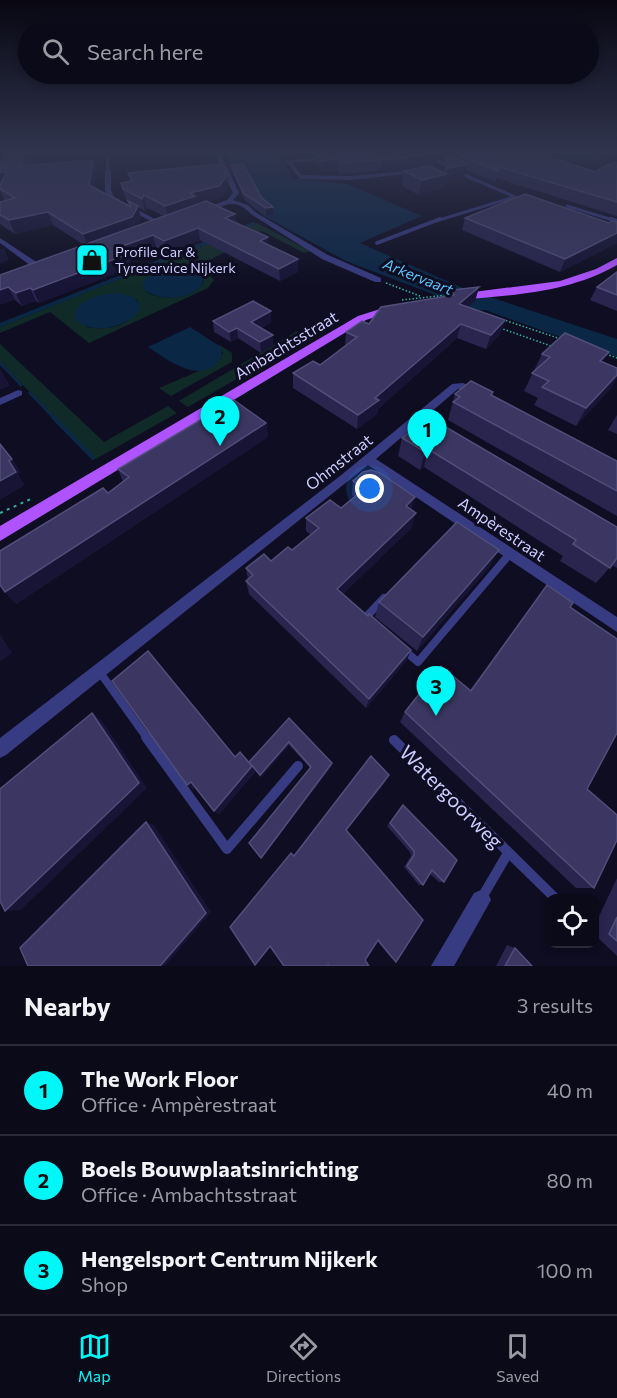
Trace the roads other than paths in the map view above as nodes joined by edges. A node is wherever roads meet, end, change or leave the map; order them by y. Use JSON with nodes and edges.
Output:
{"nodes":[{"id":1,"x":111,"y":197,"type":"edge"},
{"id":2,"x":232,"y":197,"type":"edge"},
{"id":3,"x":514,"y":197,"type":"joint"},
{"id":4,"x":229,"y":201,"type":"junction"},
{"id":5,"x":541,"y":206,"type":"edge"},
{"id":6,"x":567,"y":206,"type":"edge"},
{"id":7,"x":192,"y":214,"type":"edge"},
{"id":8,"x":172,"y":222,"type":"edge"},
{"id":9,"x":617,"y":222,"type":"edge"},
{"id":10,"x":162,"y":225,"type":"junction"},
{"id":11,"x":151,"y":229,"type":"edge"},
{"id":12,"x":608,"y":229,"type":"edge"},
{"id":13,"x":0,"y":240,"type":"edge"},
{"id":14,"x":377,"y":243,"type":"dead end"},
{"id":15,"x":617,"y":261,"type":"edge"},
{"id":16,"x":52,"y":265,"type":"edge"},
{"id":17,"x":41,"y":269,"type":"junction"},
{"id":18,"x":31,"y":273,"type":"edge"},
{"id":19,"x":378,"y":280,"type":"road end"},
{"id":20,"x":18,"y":393,"type":"dead end"},
{"id":21,"x":494,"y":401,"type":"edge"},
{"id":22,"x":0,"y":402,"type":"edge"},
{"id":23,"x":369,"y":460,"type":"junction"},
{"id":24,"x":0,"y":534,"type":"edge"},
{"id":25,"x":510,"y":554,"type":"junction"},
{"id":26,"x":389,"y":593,"type":"edge"},
{"id":27,"x":375,"y":624,"type":"edge"},
{"id":28,"x":617,"y":625,"type":"edge"},
{"id":29,"x":401,"y":647,"type":"edge"},
{"id":30,"x":98,"y":670,"type":"junction"},
{"id":31,"x":394,"y":740,"type":"dead end"},
{"id":32,"x":0,"y":749,"type":"edge"},
{"id":33,"x":298,"y":766,"type":"dead end"},
{"id":34,"x":508,"y":853,"type":"junction"},
{"id":35,"x":551,"y":894,"type":"edge"},
{"id":36,"x":481,"y":900,"type":"joint"},
{"id":37,"x":442,"y":966,"type":"edge"}],
"edges":[{"from":1,"to":10,"type":"street"},
{"from":2,"to":4,"type":"street"},
{"from":3,"to":5,"type":"street"},
{"from":3,"to":14,"type":"lane"},
{"from":4,"to":7,"type":"street"},
{"from":4,"to":19,"type":"street"},
{"from":6,"to":9,"type":"lane"},
{"from":8,"to":10,"type":"street"},
{"from":9,"to":12,"type":"lane"},
{"from":10,"to":11,"type":"street"},
{"from":13,"to":17,"type":"street"},
{"from":15,"to":24,"type":"main road","name":"Ambachtsstraat"},
{"from":16,"to":17,"type":"street"},
{"from":17,"to":18,"type":"street"},
{"from":20,"to":22,"type":"street"},
{"from":21,"to":23,"type":"street","name":"Ohmstraat"},
{"from":23,"to":25,"type":"street","name":"Ampèrestraat"},
{"from":23,"to":30,"type":"street","name":"Ohmstraat"},
{"from":25,"to":28,"type":"street","name":"Ampèrestraat"},
{"from":25,"to":29,"type":"lane"},
{"from":26,"to":27,"type":"lane"},
{"from":30,"to":32,"type":"street","name":"Ohmstraat"},
{"from":30,"to":33,"type":"lane"},
{"from":31,"to":34,"type":"lane","name":"Watergoorweg"},
{"from":34,"to":35,"type":"lane","name":"Watergoorweg"},
{"from":34,"to":36,"type":"lane","name":"Watergoorweg"},
{"from":36,"to":37,"type":"street","name":"Watergoorweg"}]}
